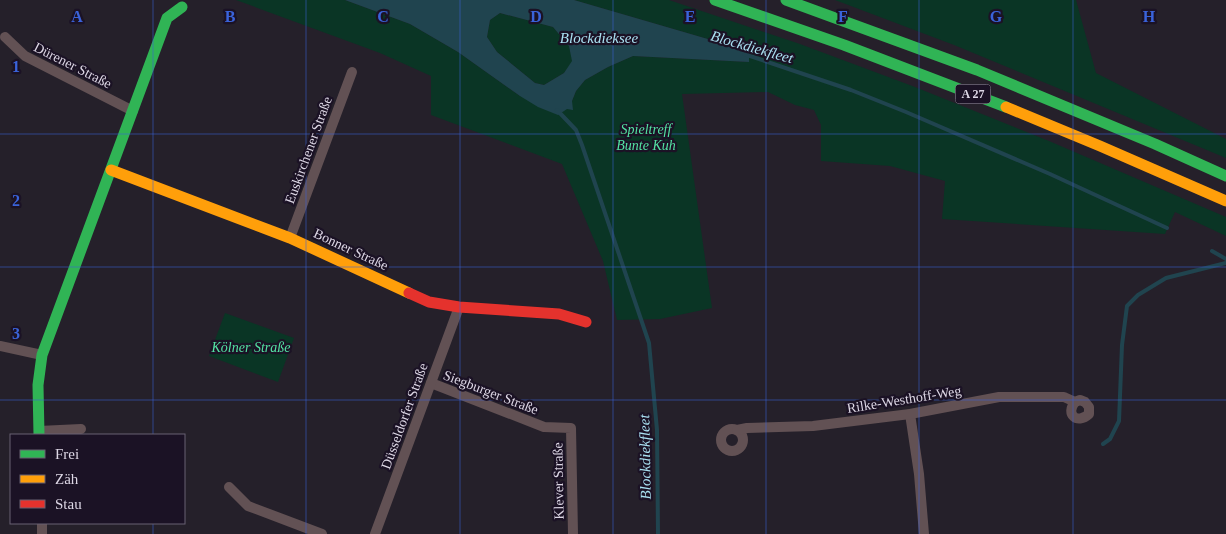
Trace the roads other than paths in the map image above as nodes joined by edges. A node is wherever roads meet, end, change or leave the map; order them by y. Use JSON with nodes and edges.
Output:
{"nodes":[{"id":1,"x":714,"y":0,"type":"edge"},
{"id":2,"x":786,"y":0,"type":"edge"},
{"id":3,"x":182,"y":7,"type":"dead end"},
{"id":4,"x":5,"y":37,"type":"dead end"},
{"id":5,"x":352,"y":72,"type":"dead end"},
{"id":6,"x":133,"y":110,"type":"junction"},
{"id":7,"x":111,"y":170,"type":"junction"},
{"id":8,"x":1226,"y":176,"type":"edge"},
{"id":9,"x":1226,"y":201,"type":"edge"},
{"id":10,"x":290,"y":238,"type":"junction"},
{"id":11,"x":459,"y":307,"type":"junction"},
{"id":12,"x":586,"y":322,"type":"dead end"},
{"id":13,"x":0,"y":346,"type":"edge"},
{"id":14,"x":42,"y":355,"type":"junction"},
{"id":15,"x":431,"y":383,"type":"junction"},
{"id":16,"x":1075,"y":402,"type":"dead end"},
{"id":17,"x":910,"y":414,"type":"junction"},
{"id":18,"x":571,"y":428,"type":"joint"},
{"id":19,"x":81,"y":429,"type":"dead end"},
{"id":20,"x":737,"y":430,"type":"dead end"},
{"id":21,"x":39,"y":433,"type":"edge"},
{"id":22,"x":229,"y":487,"type":"dead end"},
{"id":23,"x":322,"y":534,"type":"edge"},
{"id":24,"x":375,"y":534,"type":"edge"},
{"id":25,"x":573,"y":534,"type":"edge"},
{"id":26,"x":924,"y":534,"type":"edge"}],
"edges":[{"from":1,"to":9,"type":"main road","number":"A 27"},
{"from":2,"to":8,"type":"main road","number":"A 27"},
{"from":3,"to":6,"type":"main road"},
{"from":4,"to":6,"type":"street","name":"Dürener Straße"},
{"from":5,"to":10,"type":"street","name":"Euskirchener Straße"},
{"from":6,"to":7,"type":"main road"},
{"from":7,"to":10,"type":"main road","name":"Bonner Straße"},
{"from":7,"to":14,"type":"main road"},
{"from":10,"to":11,"type":"main road","name":"Bonner Straße"},
{"from":11,"to":12,"type":"main road","name":"Bonner Straße"},
{"from":11,"to":15,"type":"street","name":"Düsseldorfer Straße"},
{"from":13,"to":14,"type":"street"},
{"from":14,"to":21,"type":"main road"},
{"from":15,"to":18,"type":"street","name":"Siegburger Straße"},
{"from":15,"to":24,"type":"street","name":"Düsseldorfer Straße"},
{"from":16,"to":17,"type":"street","name":"Rilke-Westhoff-Weg"},
{"from":17,"to":20,"type":"street","name":"Rilke-Westhoff-Weg"},
{"from":17,"to":26,"type":"street"},
{"from":18,"to":25,"type":"street","name":"Klever Straße"},
{"from":19,"to":21,"type":"street"},
{"from":22,"to":23,"type":"street"}]}
